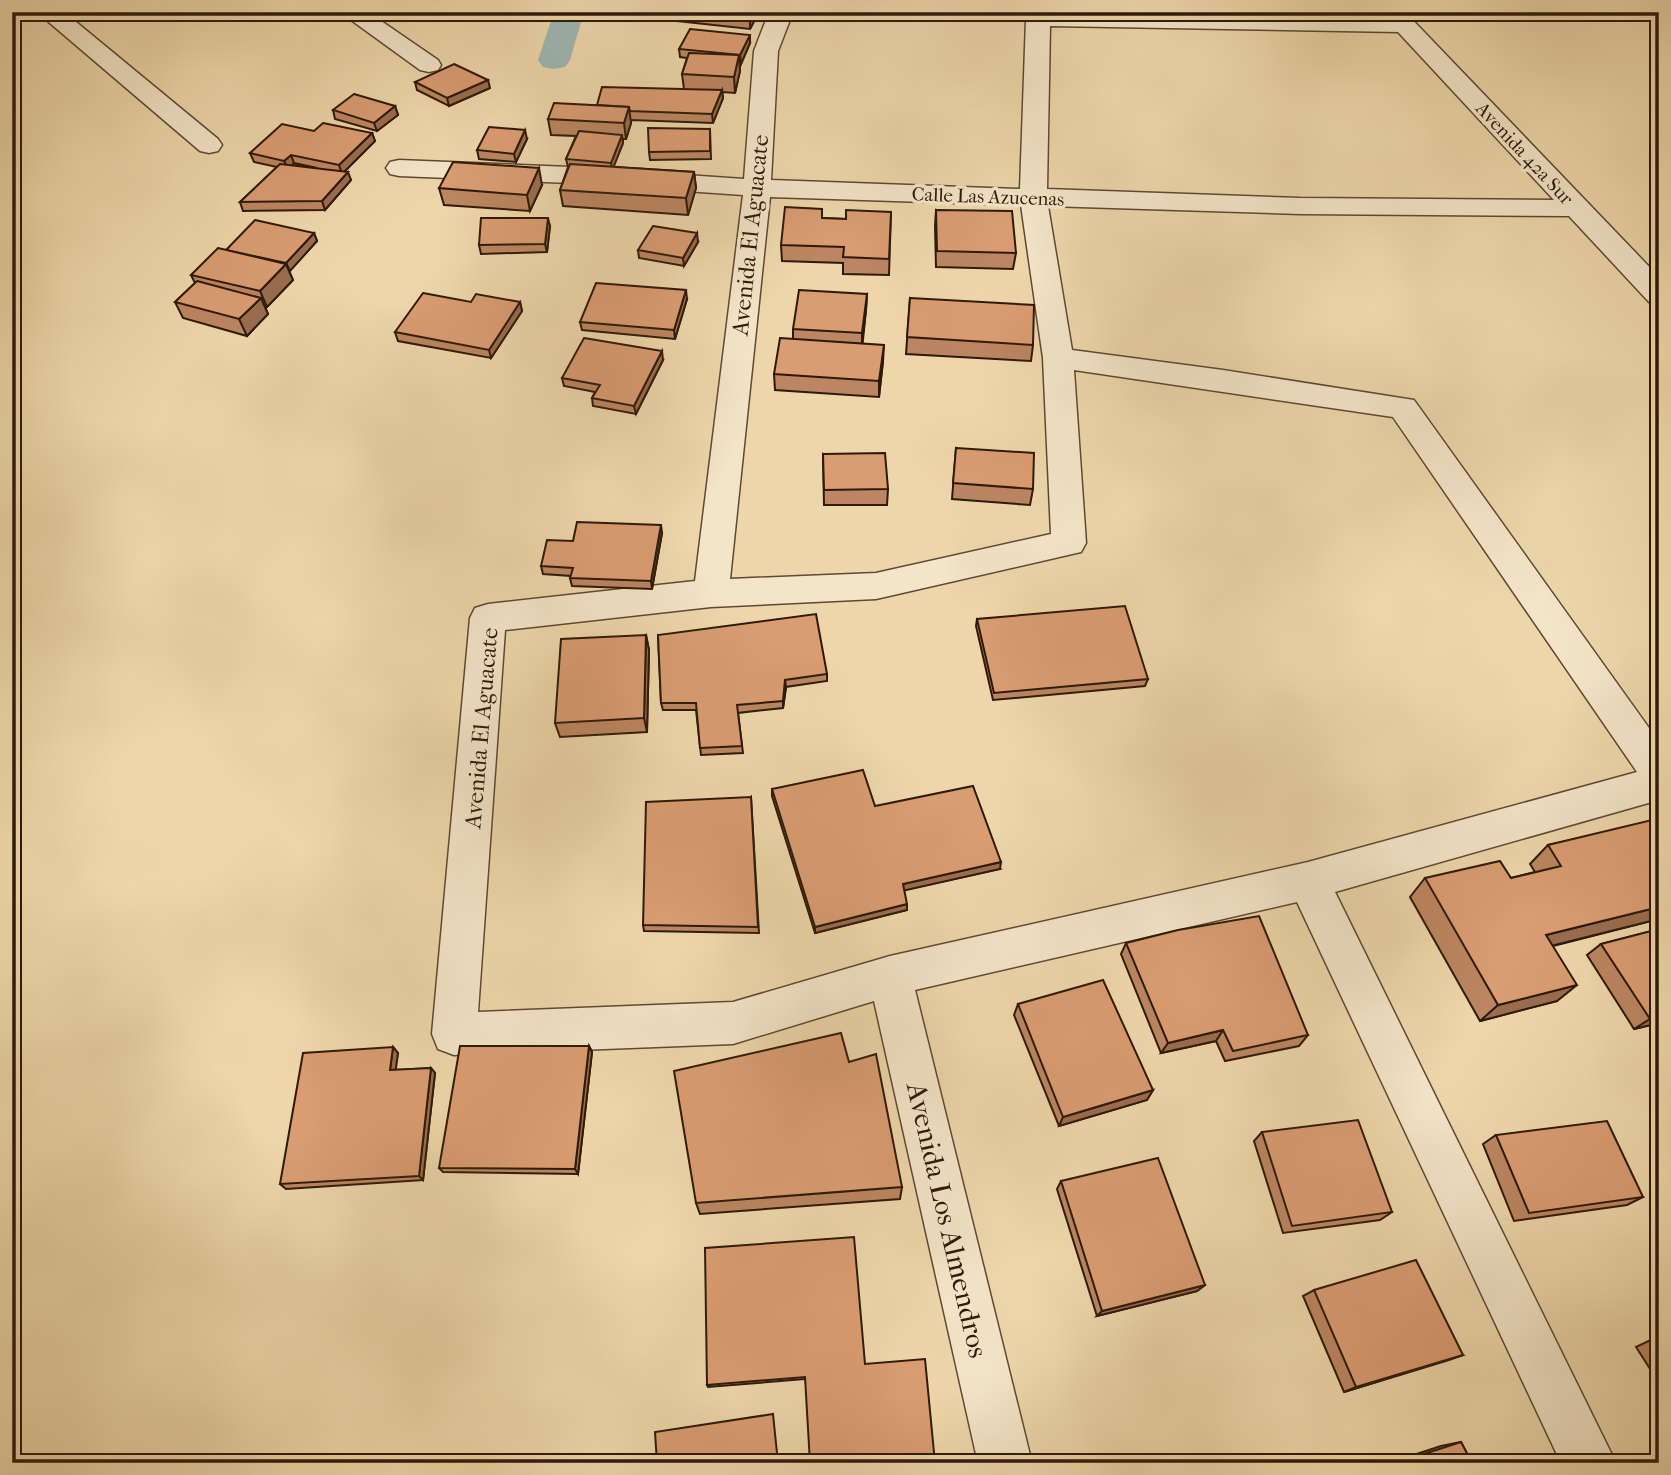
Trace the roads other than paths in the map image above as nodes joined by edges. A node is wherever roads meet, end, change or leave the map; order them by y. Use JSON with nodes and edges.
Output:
{"nodes":[{"id":1,"x":49,"y":12,"type":"edge"},
{"id":2,"x":352,"y":12,"type":"edge"},
{"id":3,"x":781,"y":12,"type":"edge"},
{"id":4,"x":1398,"y":18,"type":"edge"},
{"id":5,"x":429,"y":65,"type":"dead end"},
{"id":6,"x":209,"y":145,"type":"dead end"},
{"id":7,"x":399,"y":168,"type":"dead end"},
{"id":8,"x":757,"y":188,"type":"junction"},
{"id":9,"x":1032,"y":197,"type":"junction"},
{"id":10,"x":1577,"y":208,"type":"junction"},
{"id":11,"x":1659,"y":295,"type":"edge"},
{"id":12,"x":1058,"y":358,"type":"junction"},
{"id":13,"x":711,"y":593,"type":"junction"},
{"id":14,"x":1659,"y":773,"type":"edge"},
{"id":15,"x":1659,"y":783,"type":"edge"},
{"id":16,"x":1308,"y":881,"type":"junction"},
{"id":17,"x":890,"y":976,"type":"junction"},
{"id":18,"x":1005,"y":1463,"type":"edge"},
{"id":19,"x":1589,"y":1463,"type":"edge"}],
"edges":[{"from":1,"to":6,"type":"street"},
{"from":2,"to":5,"type":"street"},
{"from":3,"to":8,"type":"street","name":"Avenida El Aguacate"},
{"from":4,"to":9,"type":"street"},
{"from":4,"to":10,"type":"street","name":"Avenida 42a Sur"},
{"from":7,"to":8,"type":"street","name":"Calle Las Azucenas"},
{"from":8,"to":9,"type":"street","name":"Calle Las Azucenas"},
{"from":8,"to":13,"type":"street","name":"Avenida El Aguacate"},
{"from":9,"to":10,"type":"street","name":"Calle Las Azucenas"},
{"from":9,"to":12,"type":"street"},
{"from":10,"to":11,"type":"street","name":"Avenida 42a Sur"},
{"from":12,"to":13,"type":"street"},
{"from":12,"to":14,"type":"street"},
{"from":13,"to":17,"type":"street","name":"Avenida El Aguacate"},
{"from":15,"to":16,"type":"street"},
{"from":16,"to":17,"type":"street"},
{"from":16,"to":19,"type":"street"},
{"from":17,"to":18,"type":"street","name":"Avenida Los Almendros"}]}
